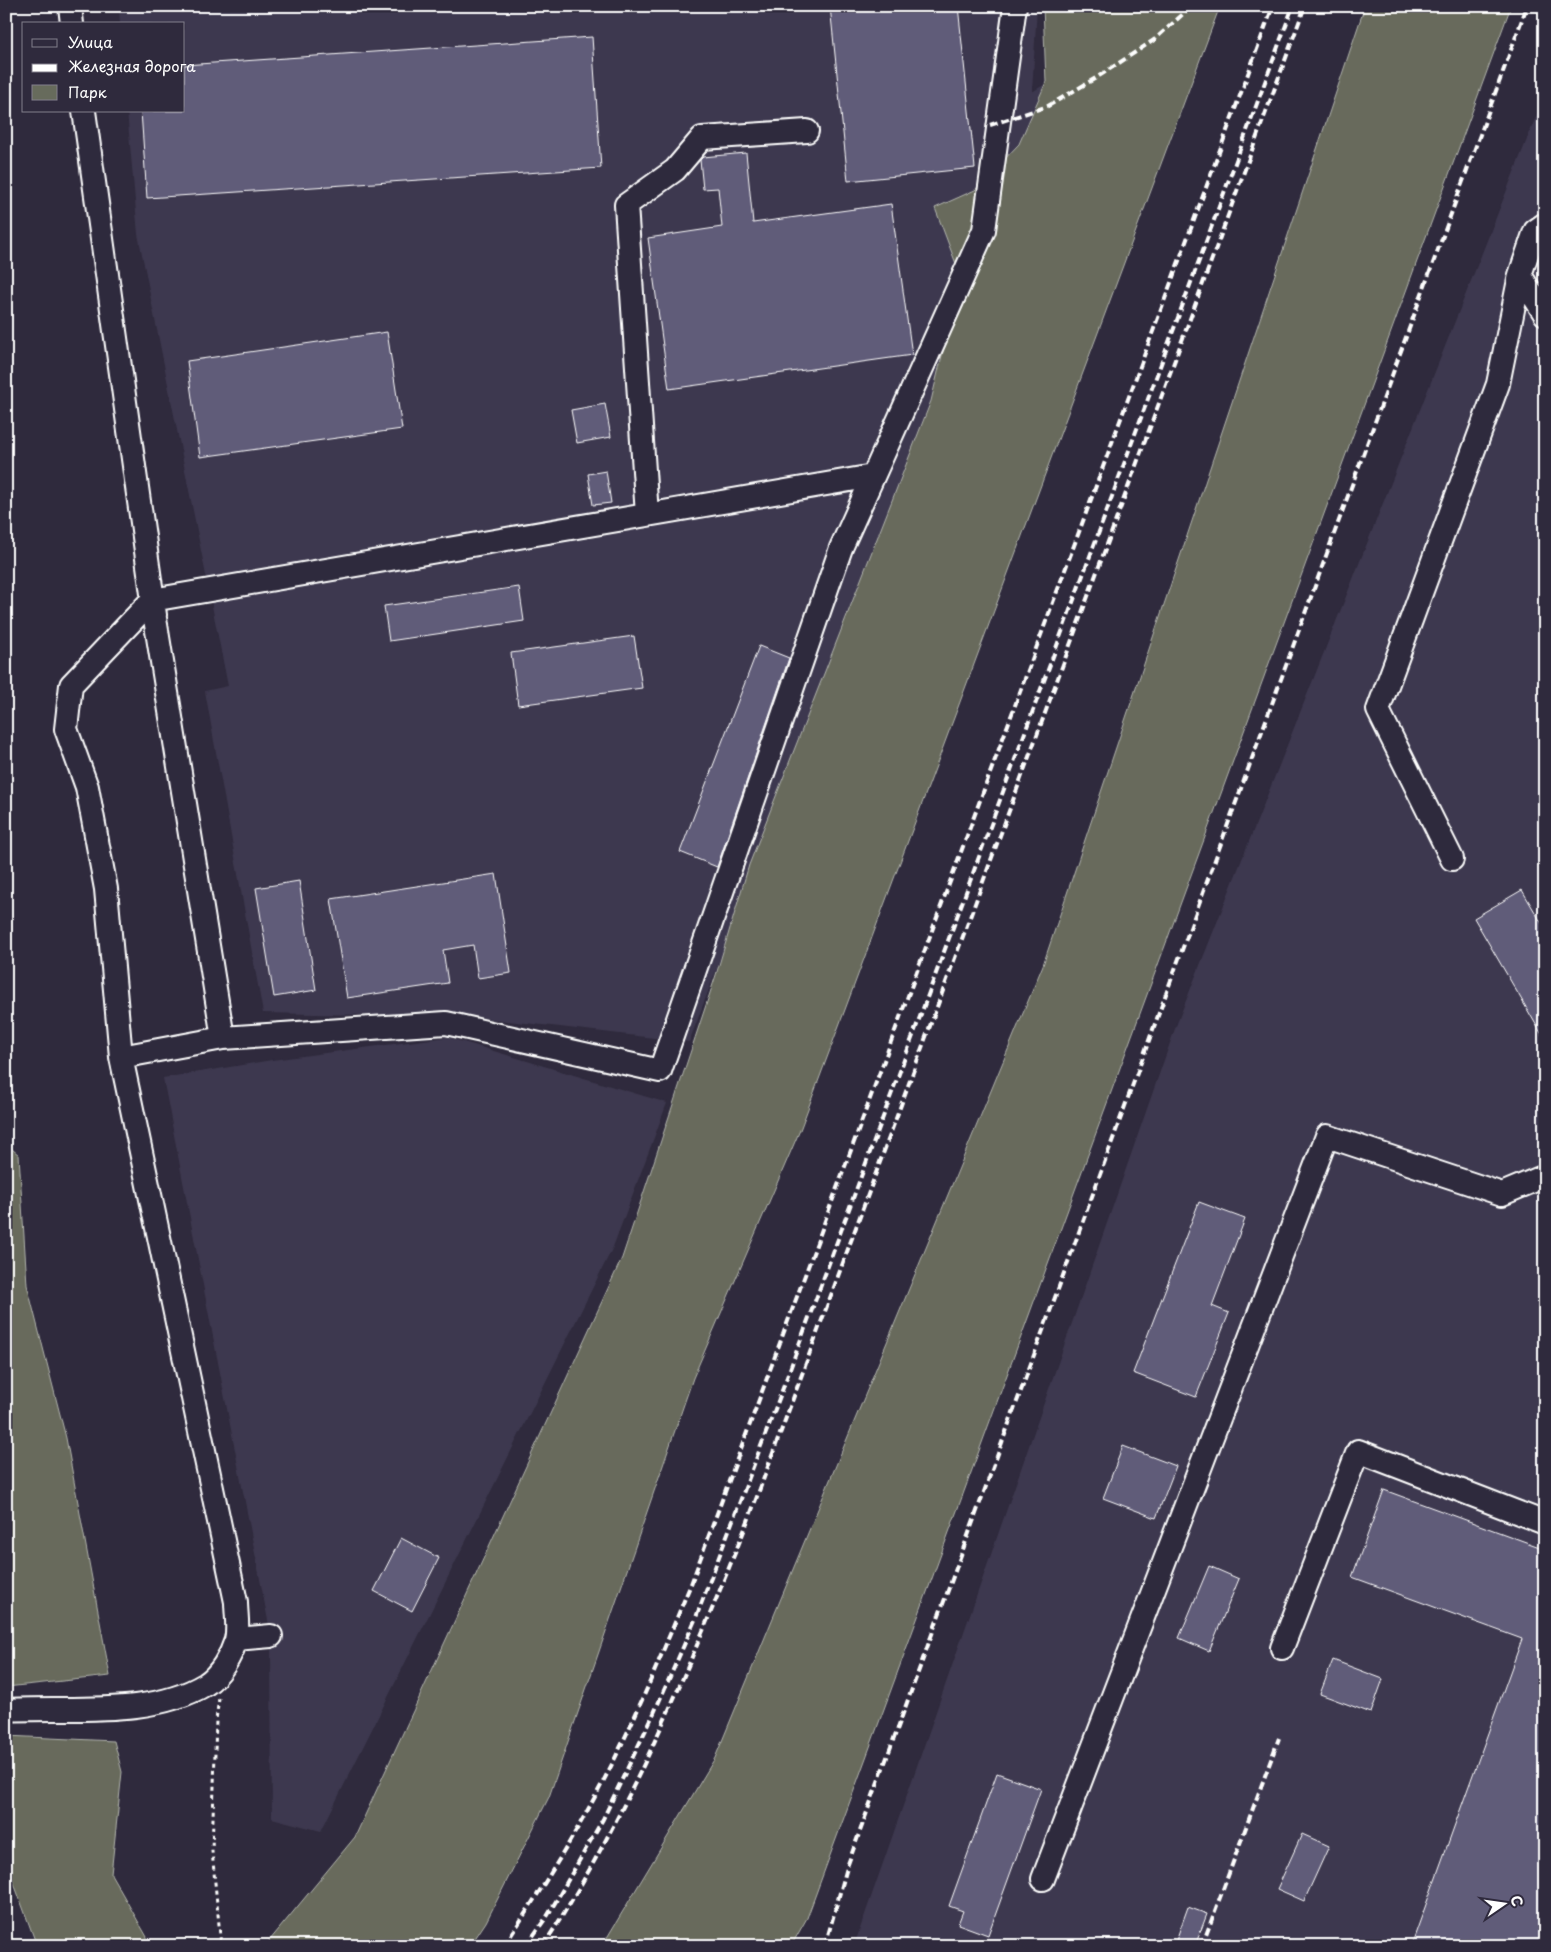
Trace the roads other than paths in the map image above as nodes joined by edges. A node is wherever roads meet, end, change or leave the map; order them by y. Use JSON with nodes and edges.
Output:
{"nodes":[{"id":1,"x":70,"y":6,"type":"edge"},
{"id":2,"x":1015,"y":6,"type":"edge"},
{"id":3,"x":72,"y":22,"type":"edge"},
{"id":4,"x":84,"y":112,"type":"edge"},
{"id":5,"x":807,"y":131,"type":"dead end"},
{"id":6,"x":1545,"y":224,"type":"edge"},
{"id":7,"x":1520,"y":276,"type":"junction"},
{"id":8,"x":1545,"y":314,"type":"edge"},
{"id":9,"x":873,"y":476,"type":"junction"},
{"id":10,"x":647,"y":515,"type":"junction"},
{"id":11,"x":154,"y":607,"type":"junction"},
{"id":12,"x":1452,"y":860,"type":"dead end"},
{"id":13,"x":223,"y":1038,"type":"junction"},
{"id":14,"x":121,"y":1057,"type":"junction"},
{"id":15,"x":1545,"y":1176,"type":"edge"},
{"id":16,"x":1545,"y":1523,"type":"edge"},
{"id":17,"x":271,"y":1636,"type":"dead end"},
{"id":18,"x":236,"y":1639,"type":"junction"},
{"id":19,"x":1282,"y":1648,"type":"dead end"},
{"id":20,"x":6,"y":1710,"type":"edge"},
{"id":21,"x":1043,"y":1879,"type":"dead end"}],
"edges":[{"from":1,"to":3,"type":"street"},
{"from":2,"to":9,"type":"street"},
{"from":4,"to":11,"type":"street"},
{"from":5,"to":10,"type":"street"},
{"from":6,"to":7,"type":"street"},
{"from":7,"to":8,"type":"street"},
{"from":7,"to":12,"type":"street"},
{"from":9,"to":10,"type":"street"},
{"from":9,"to":13,"type":"street"},
{"from":10,"to":11,"type":"street"},
{"from":11,"to":13,"type":"street"},
{"from":11,"to":14,"type":"street"},
{"from":13,"to":14,"type":"street"},
{"from":14,"to":18,"type":"street"},
{"from":15,"to":21,"type":"street"},
{"from":16,"to":19,"type":"street"},
{"from":17,"to":18,"type":"street"},
{"from":18,"to":20,"type":"street"}]}
